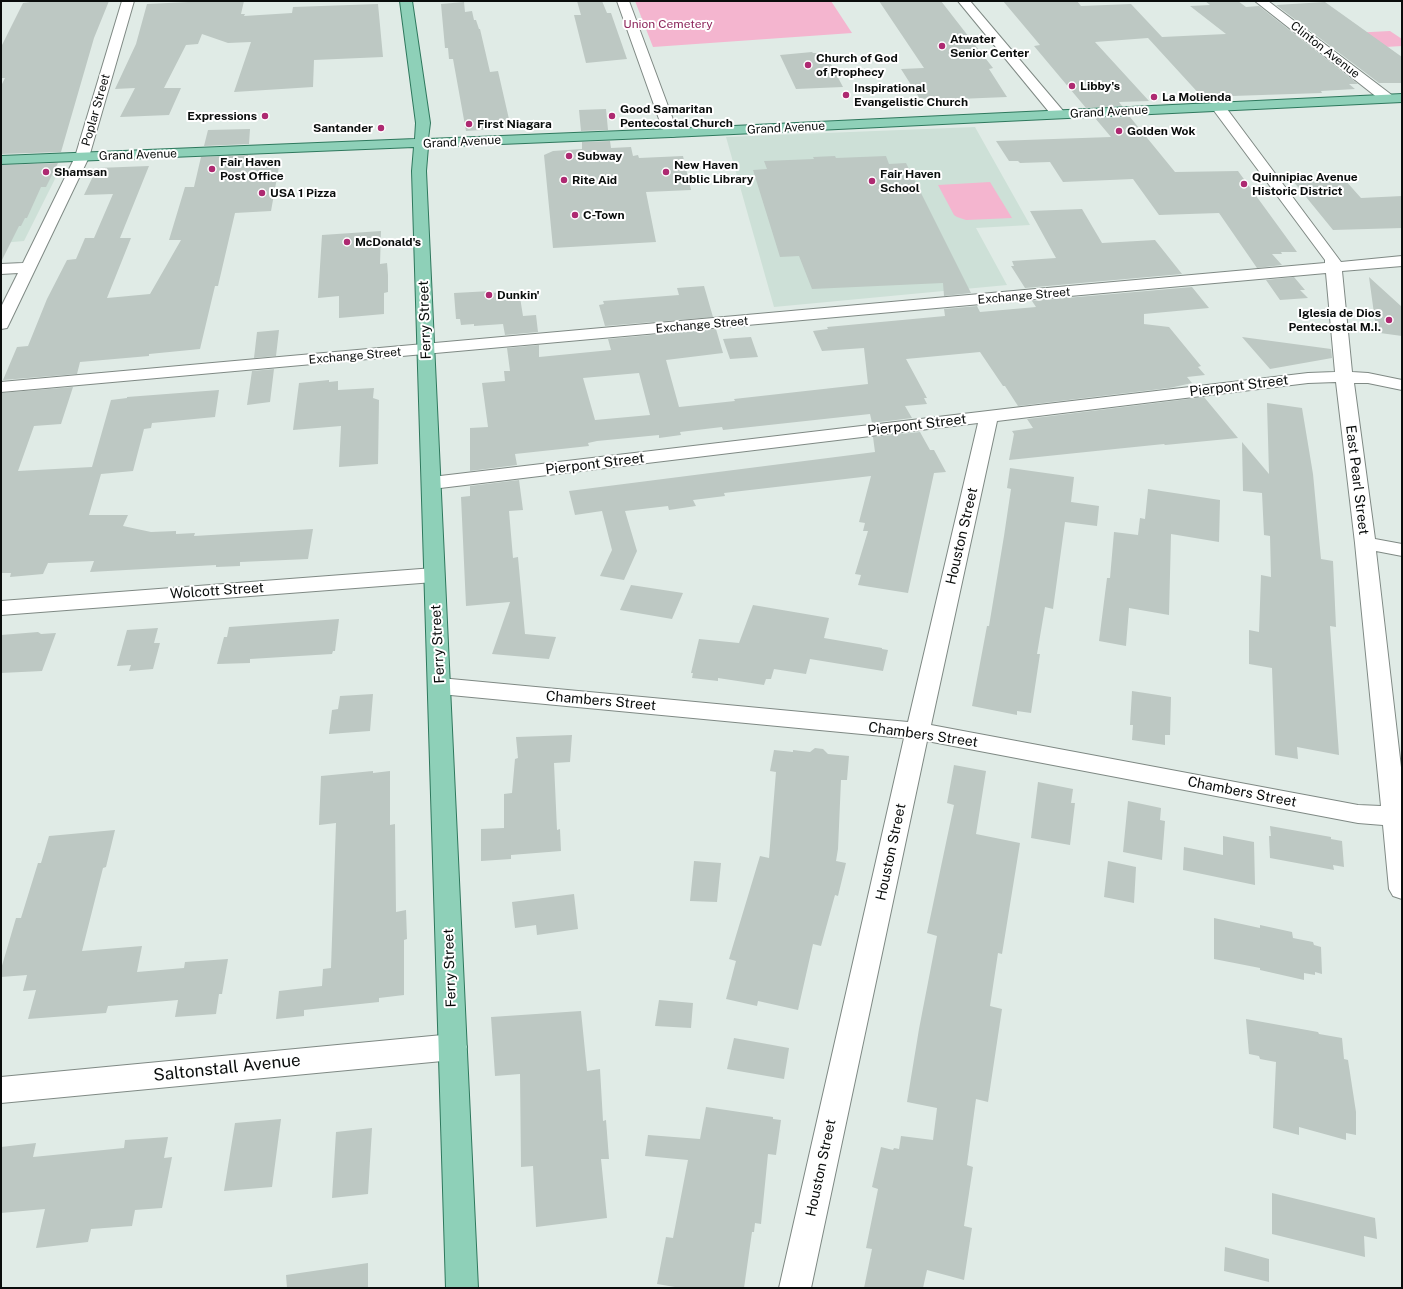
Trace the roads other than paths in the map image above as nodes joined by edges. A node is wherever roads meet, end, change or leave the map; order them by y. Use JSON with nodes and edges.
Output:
{"nodes":[{"id":1,"x":128,"y":1,"type":"edge"},
{"id":2,"x":406,"y":1,"type":"edge"},
{"id":3,"x":623,"y":1,"type":"edge"},
{"id":4,"x":964,"y":1,"type":"edge"},
{"id":5,"x":1261,"y":1,"type":"edge"},
{"id":6,"x":1402,"y":98,"type":"edge"},
{"id":7,"x":1388,"y":99,"type":"junction"},
{"id":8,"x":1219,"y":108,"type":"junction"},
{"id":9,"x":1059,"y":115,"type":"junction"},
{"id":10,"x":672,"y":133,"type":"junction"},
{"id":11,"x":422,"y":144,"type":"junction"},
{"id":12,"x":82,"y":157,"type":"junction"},
{"id":13,"x":1,"y":160,"type":"edge"},
{"id":14,"x":1402,"y":261,"type":"edge"},
{"id":15,"x":28,"y":268,"type":"junction"},
{"id":16,"x":1334,"y":268,"type":"junction"},
{"id":17,"x":1,"y":269,"type":"edge"},
{"id":18,"x":1,"y":324,"type":"edge"},
{"id":19,"x":426,"y":350,"type":"junction"},
{"id":20,"x":1344,"y":377,"type":"junction"},
{"id":21,"x":1402,"y":386,"type":"edge"},
{"id":22,"x":1,"y":387,"type":"edge"},
{"id":23,"x":990,"y":416,"type":"junction"},
{"id":24,"x":432,"y":483,"type":"junction"},
{"id":25,"x":1365,"y":543,"type":"junction"},
{"id":26,"x":1402,"y":550,"type":"edge"},
{"id":27,"x":434,"y":575,"type":"junction"},
{"id":28,"x":1,"y":608,"type":"edge"},
{"id":29,"x":440,"y":686,"type":"junction"},
{"id":30,"x":918,"y":731,"type":"junction"},
{"id":31,"x":1398,"y":817,"type":"edge"},
{"id":32,"x":1402,"y":889,"type":"edge"},
{"id":33,"x":453,"y":1047,"type":"junction"},
{"id":34,"x":1,"y":1090,"type":"edge"},
{"id":35,"x":462,"y":1288,"type":"edge"},
{"id":36,"x":795,"y":1288,"type":"edge"}],
"edges":[{"from":1,"to":12,"type":"street","name":"Poplar Street"},
{"from":2,"to":11,"type":"main road","name":"Ferry Street"},
{"from":3,"to":10,"type":"street"},
{"from":4,"to":9,"type":"street"},
{"from":5,"to":7,"type":"street","name":"Clinton Avenue"},
{"from":6,"to":7,"type":"main road","name":"Grand Avenue"},
{"from":7,"to":8,"type":"main road","name":"Grand Avenue"},
{"from":8,"to":9,"type":"main road","name":"Grand Avenue"},
{"from":8,"to":16,"type":"street","name":"East Pearl Street"},
{"from":9,"to":10,"type":"main road","name":"Grand Avenue"},
{"from":10,"to":11,"type":"main road","name":"Grand Avenue"},
{"from":11,"to":12,"type":"main road","name":"Grand Avenue"},
{"from":11,"to":19,"type":"main road","name":"Ferry Street"},
{"from":12,"to":13,"type":"main road","name":"Grand Avenue"},
{"from":12,"to":15,"type":"street","name":"Poplar Street"},
{"from":14,"to":16,"type":"street","name":"Exchange Street"},
{"from":15,"to":17,"type":"street"},
{"from":15,"to":18,"type":"street","name":"Poplar Street"},
{"from":16,"to":19,"type":"street","name":"Exchange Street"},
{"from":16,"to":20,"type":"street","name":"East Pearl Street"},
{"from":19,"to":22,"type":"street","name":"Exchange Street"},
{"from":19,"to":24,"type":"main road","name":"Ferry Street"},
{"from":20,"to":21,"type":"street","name":"Pierpont Street"},
{"from":20,"to":23,"type":"street","name":"Pierpont Street"},
{"from":20,"to":25,"type":"street","name":"East Pearl Street"},
{"from":23,"to":24,"type":"street","name":"Pierpont Street"},
{"from":23,"to":30,"type":"street","name":"Houston Street"},
{"from":24,"to":27,"type":"main road","name":"Ferry Street"},
{"from":25,"to":26,"type":"street"},
{"from":25,"to":31,"type":"street","name":"East Pearl Street"},
{"from":27,"to":28,"type":"street","name":"Wolcott Street"},
{"from":27,"to":29,"type":"main road","name":"Ferry Street"},
{"from":29,"to":30,"type":"street","name":"Chambers Street"},
{"from":29,"to":33,"type":"main road","name":"Ferry Street"},
{"from":30,"to":31,"type":"street","name":"Chambers Street"},
{"from":30,"to":36,"type":"street","name":"Houston Street"},
{"from":31,"to":32,"type":"street","name":"East Pearl Street"},
{"from":33,"to":34,"type":"street","name":"Saltonstall Avenue"},
{"from":33,"to":35,"type":"main road","name":"Ferry Street"}]}
